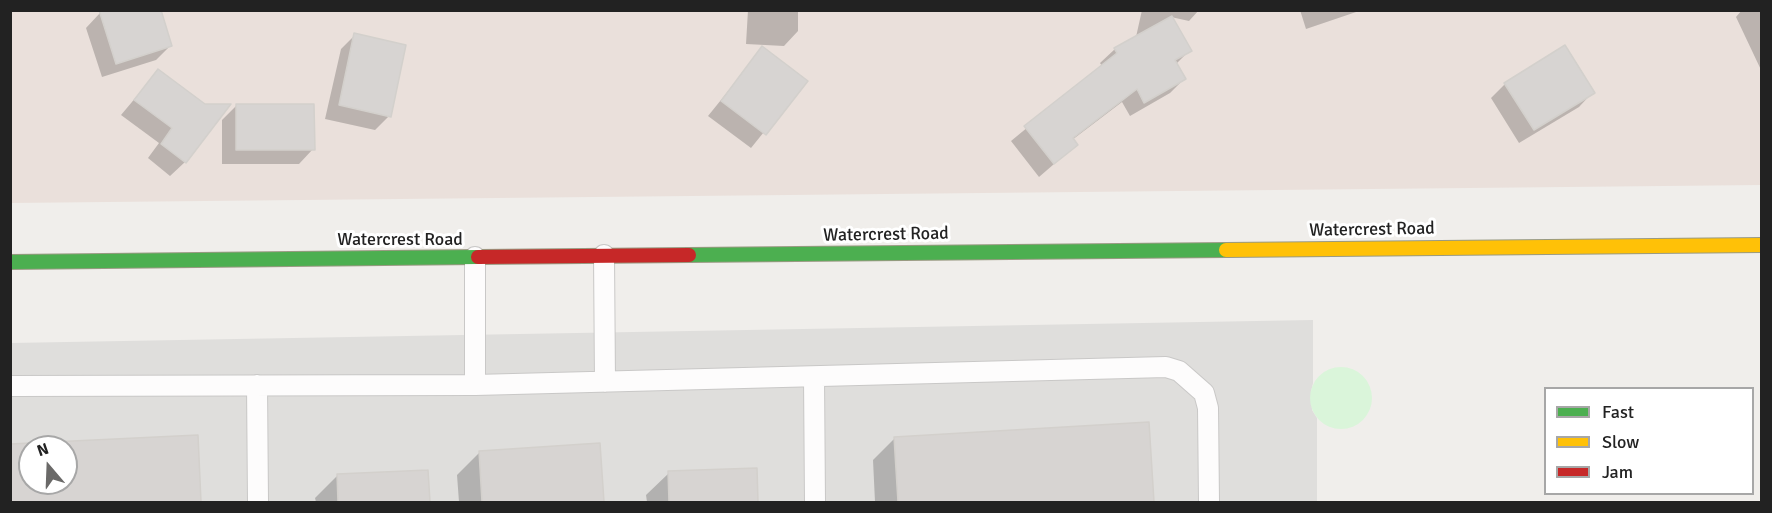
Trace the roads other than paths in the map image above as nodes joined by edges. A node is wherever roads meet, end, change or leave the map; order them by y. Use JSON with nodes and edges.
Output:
{"nodes":[{"id":1,"x":1761,"y":245,"type":"edge"},
{"id":2,"x":604,"y":255,"type":"junction"},
{"id":3,"x":475,"y":257,"type":"junction"},
{"id":4,"x":10,"y":262,"type":"edge"},
{"id":5,"x":814,"y":378,"type":"junction"},
{"id":6,"x":605,"y":382,"type":"junction"},
{"id":7,"x":257,"y":385,"type":"junction"},
{"id":8,"x":475,"y":385,"type":"junction"},
{"id":9,"x":10,"y":386,"type":"edge"},
{"id":10,"x":258,"y":502,"type":"edge"},
{"id":11,"x":815,"y":502,"type":"edge"},
{"id":12,"x":1209,"y":502,"type":"edge"}],
"edges":[{"from":1,"to":2,"type":"street","name":"Watercrest Road"},
{"from":2,"to":3,"type":"street","name":"Watercrest Road"},
{"from":2,"to":6,"type":"lane"},
{"from":3,"to":4,"type":"street","name":"Watercrest Road"},
{"from":3,"to":8,"type":"lane"},
{"from":5,"to":6,"type":"lane"},
{"from":5,"to":11,"type":"lane"},
{"from":5,"to":12,"type":"lane"},
{"from":6,"to":8,"type":"lane"},
{"from":7,"to":8,"type":"lane"},
{"from":7,"to":9,"type":"lane"},
{"from":7,"to":10,"type":"lane"}]}
